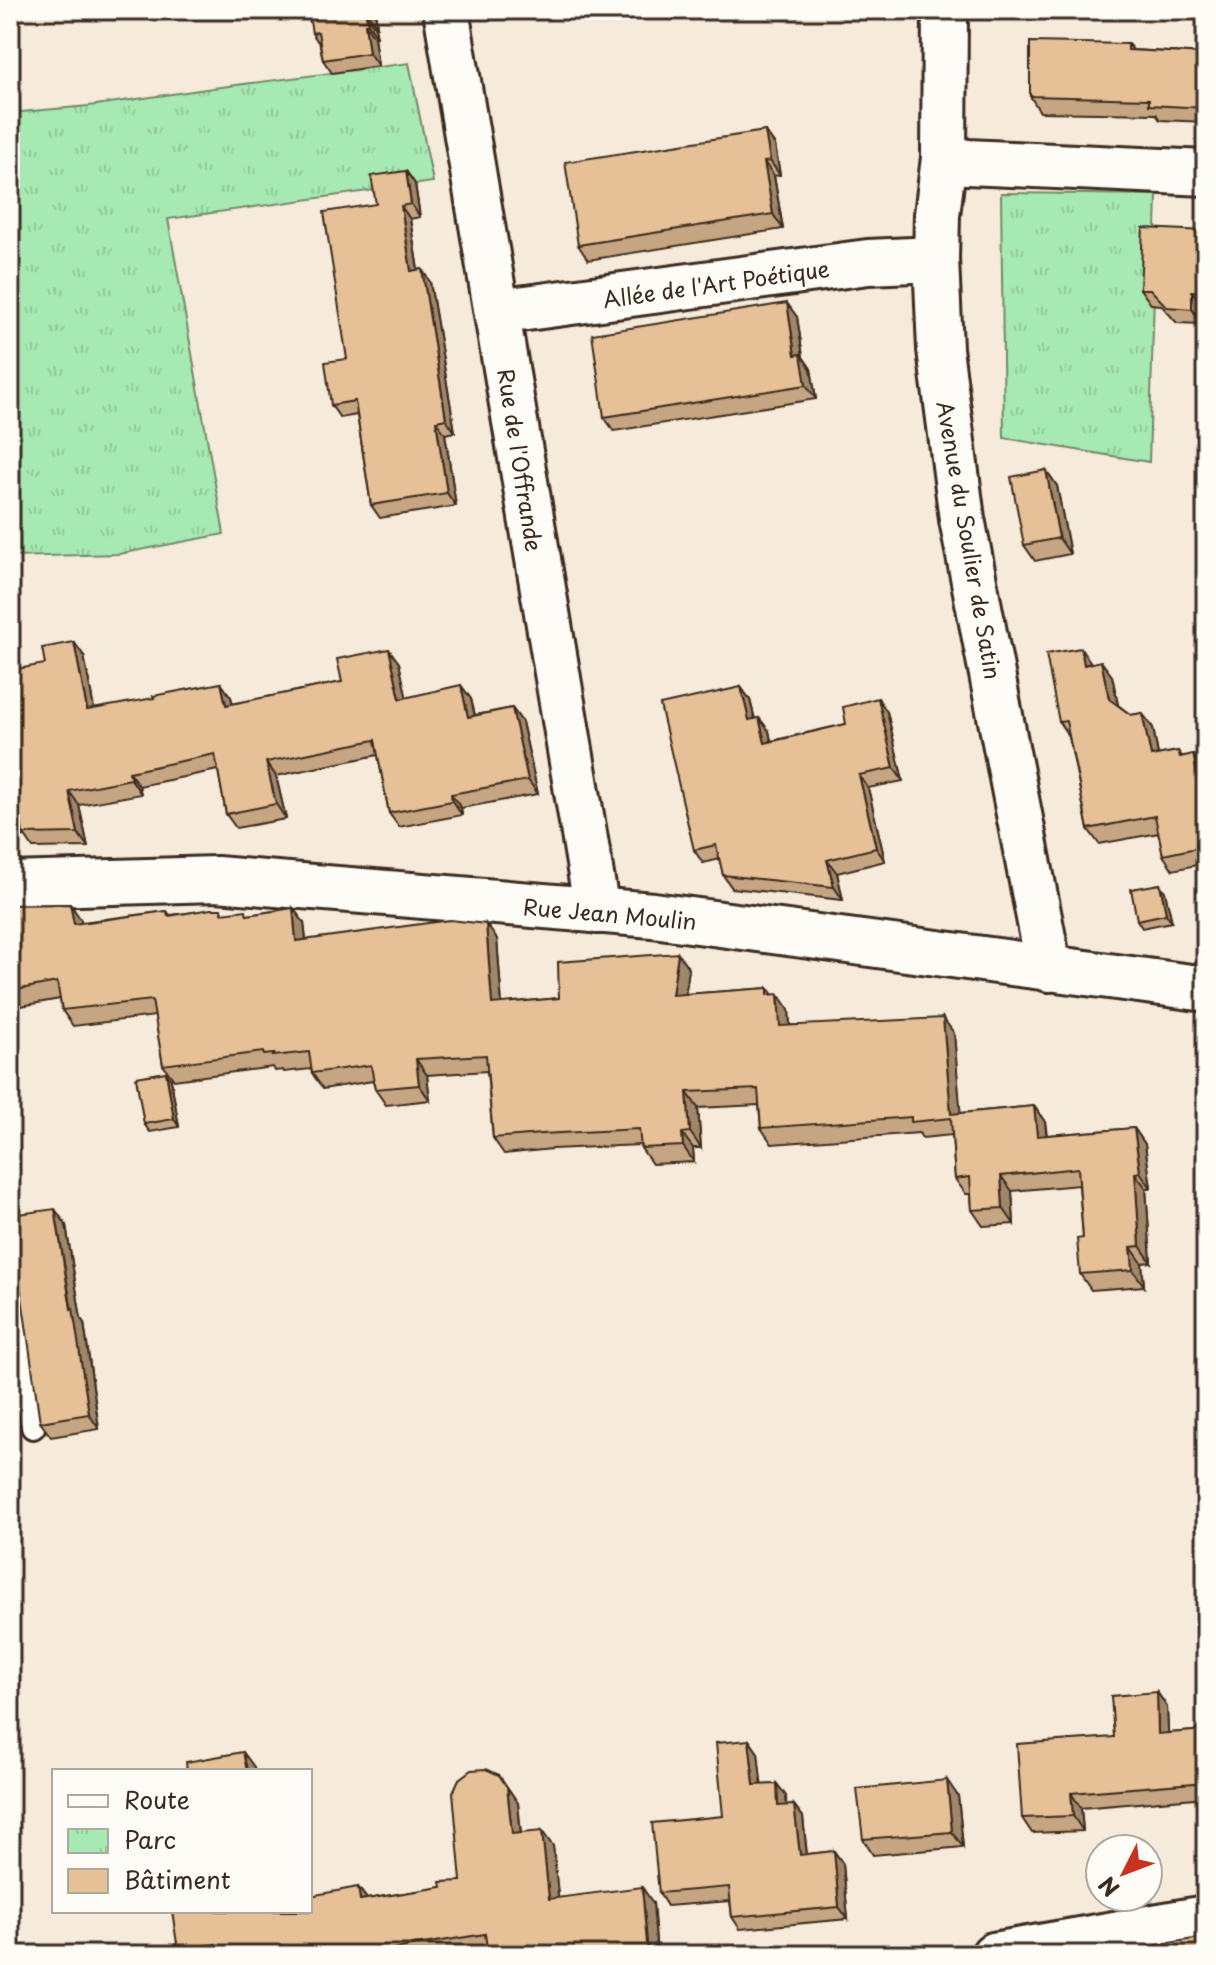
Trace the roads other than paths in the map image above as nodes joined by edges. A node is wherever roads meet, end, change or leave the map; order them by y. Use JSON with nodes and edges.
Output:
{"nodes":[{"id":1,"x":446,"y":10,"type":"edge"},
{"id":2,"x":945,"y":10,"type":"edge"},
{"id":3,"x":944,"y":158,"type":"junction"},
{"id":4,"x":1206,"y":173,"type":"edge"},
{"id":5,"x":936,"y":259,"type":"junction"},
{"id":6,"x":497,"y":312,"type":"junction"},
{"id":7,"x":10,"y":885,"type":"edge"},
{"id":8,"x":597,"y":911,"type":"junction"},
{"id":9,"x":1049,"y":969,"type":"junction"},
{"id":10,"x":1206,"y":989,"type":"edge"},
{"id":11,"x":10,"y":1293,"type":"edge"},
{"id":12,"x":33,"y":1427,"type":"dead end"},
{"id":13,"x":1206,"y":1918,"type":"edge"},
{"id":14,"x":994,"y":1955,"type":"edge"}],
"edges":[{"from":1,"to":6,"type":"street","name":"Rue de l'Offrande"},
{"from":2,"to":3,"type":"street","name":"Avenue du Soulier de Satin"},
{"from":3,"to":4,"type":"street"},
{"from":3,"to":5,"type":"street","name":"Avenue du Soulier de Satin"},
{"from":5,"to":6,"type":"street","name":"Allée de l'Art Poétique"},
{"from":5,"to":9,"type":"street","name":"Avenue du Soulier de Satin"},
{"from":6,"to":8,"type":"street","name":"Rue de l'Offrande"},
{"from":7,"to":8,"type":"street","name":"Rue Jean Moulin"},
{"from":8,"to":9,"type":"street","name":"Rue Jean Moulin"},
{"from":9,"to":10,"type":"street","name":"Rue Jean Moulin"},
{"from":11,"to":12,"type":"lane"},
{"from":13,"to":14,"type":"street"}]}
